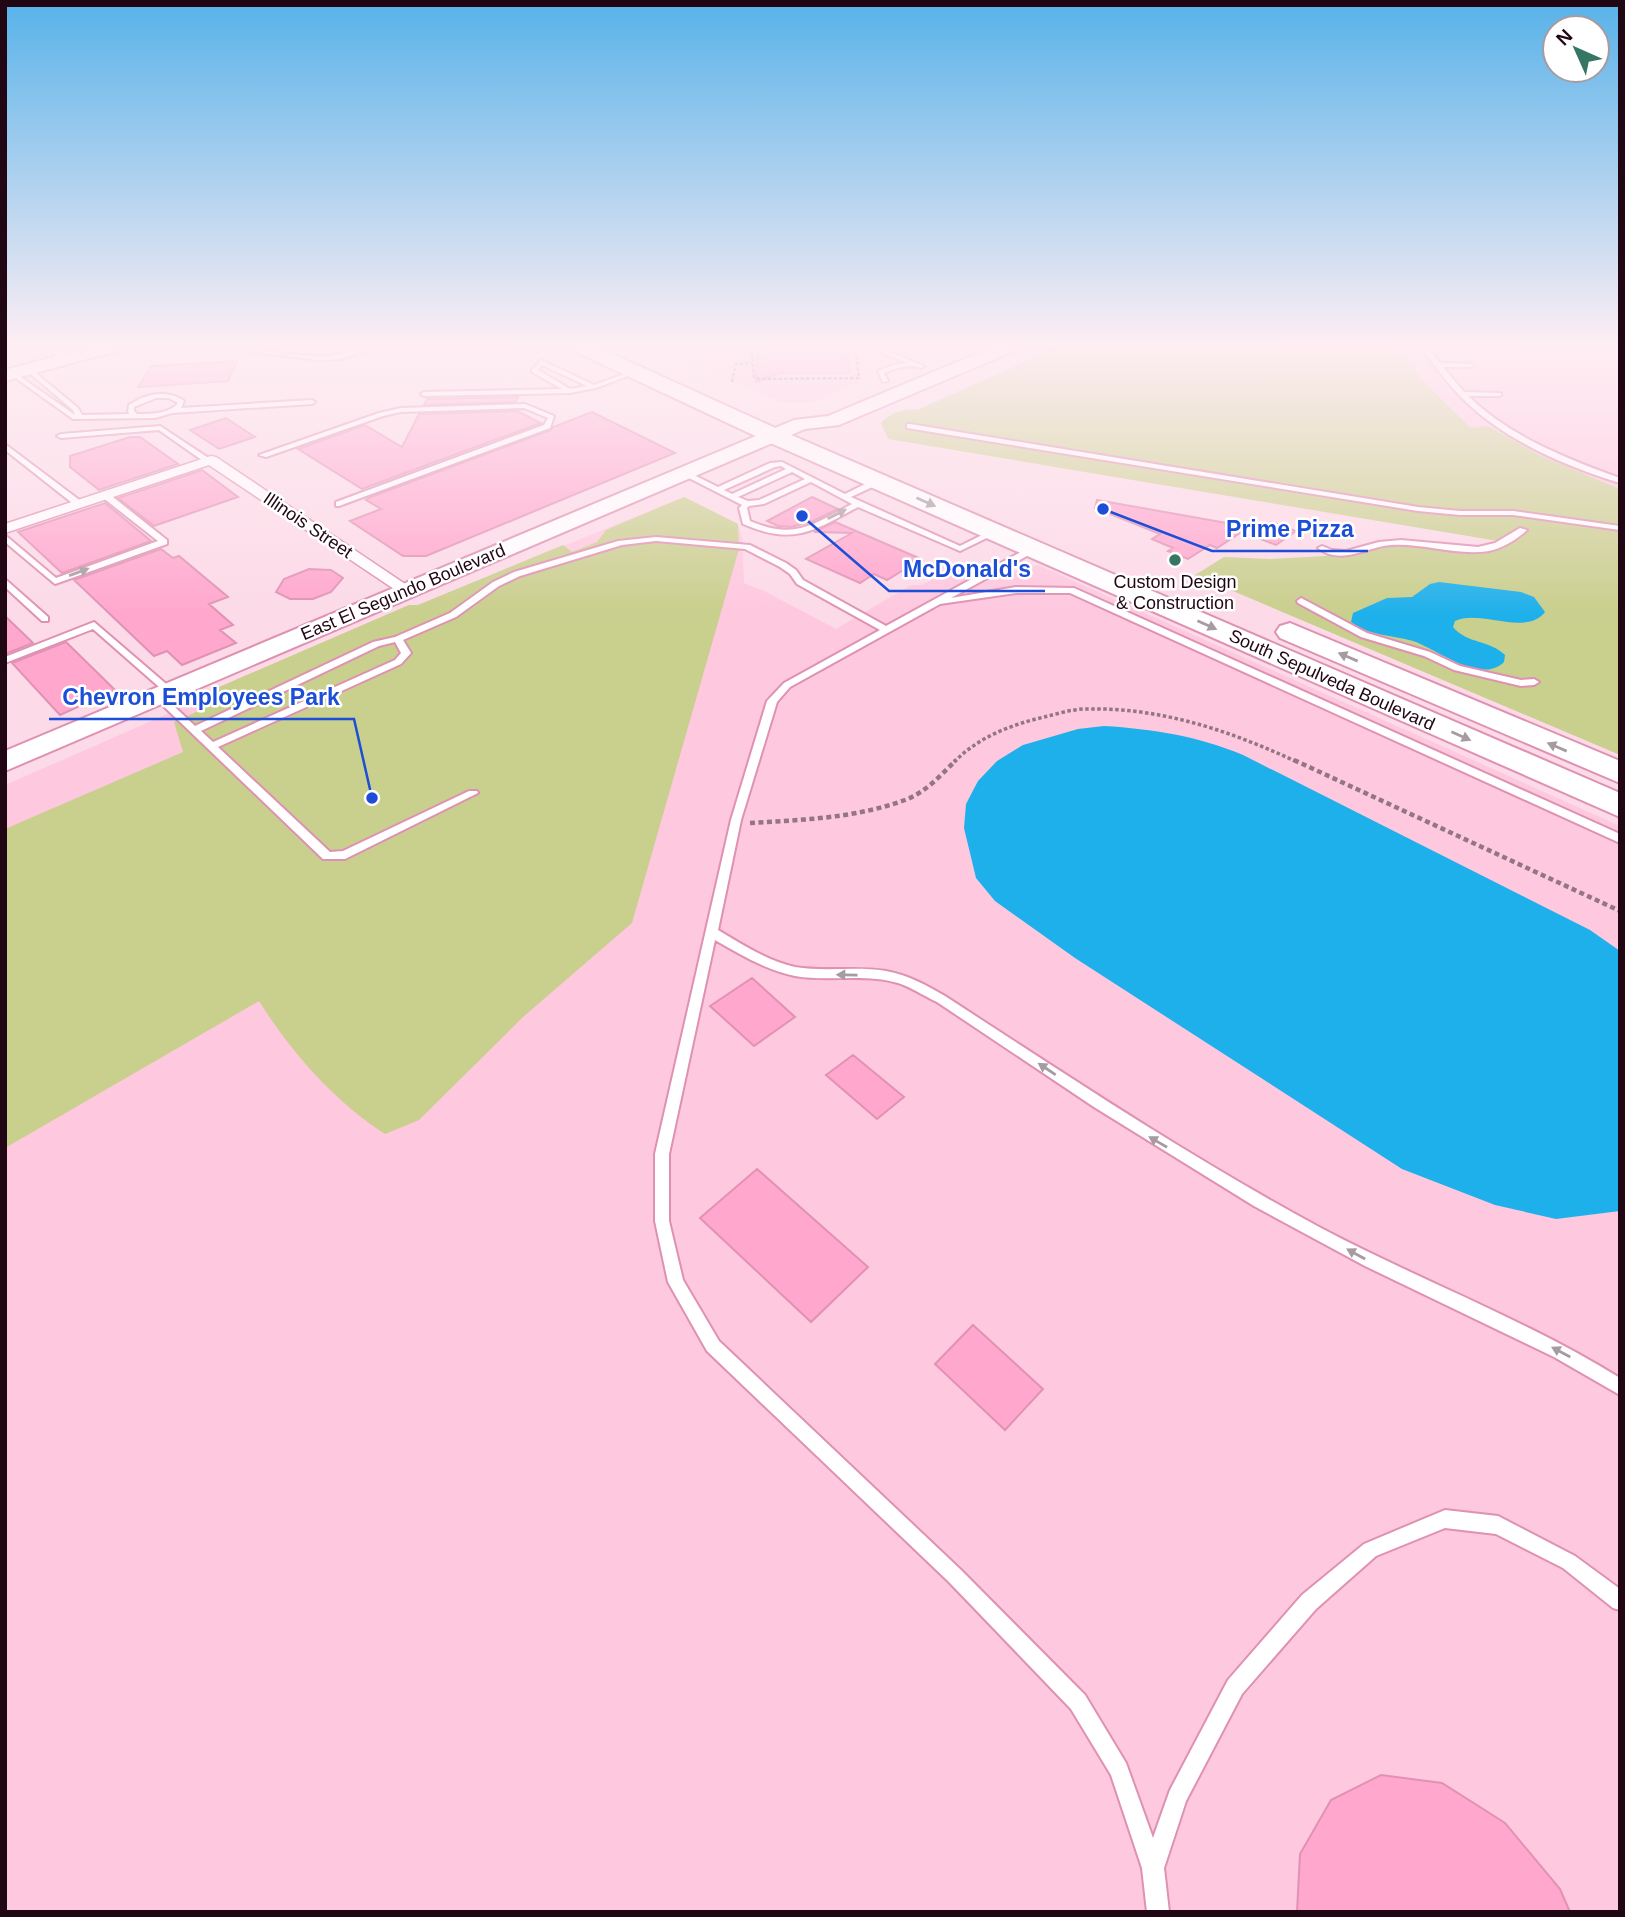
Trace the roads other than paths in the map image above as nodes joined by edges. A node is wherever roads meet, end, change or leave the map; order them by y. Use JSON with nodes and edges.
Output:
{"nodes":[{"id":1,"x":173,"y":436,"type":"edge"},
{"id":2,"x":315,"y":436,"type":"edge"},
{"id":3,"x":519,"y":436,"type":"edge"},
{"id":4,"x":753,"y":436,"type":"edge"},
{"id":5,"x":788,"y":436,"type":"edge"},
{"id":6,"x":805,"y":436,"type":"edge"},
{"id":7,"x":975,"y":436,"type":"edge"},
{"id":8,"x":1522,"y":436,"type":"edge"},
{"id":9,"x":5,"y":446,"type":"edge"},
{"id":10,"x":263,"y":454,"type":"dead end"},
{"id":11,"x":210,"y":460,"type":"junction"},
{"id":12,"x":812,"y":462,"type":"junction"},
{"id":13,"x":685,"y":474,"type":"junction"},
{"id":14,"x":926,"y":478,"type":"dead end"},
{"id":15,"x":811,"y":479,"type":"junction"},
{"id":16,"x":878,"y":481,"type":"junction"},
{"id":17,"x":1620,"y":481,"type":"edge"},
{"id":18,"x":717,"y":490,"type":"junction"},
{"id":19,"x":964,"y":493,"type":"dead end"},
{"id":20,"x":105,"y":495,"type":"junction"},
{"id":21,"x":731,"y":497,"type":"junction"},
{"id":22,"x":846,"y":497,"type":"junction"},
{"id":23,"x":858,"y":503,"type":"junction"},
{"id":24,"x":79,"y":504,"type":"junction"},
{"id":25,"x":339,"y":504,"type":"dead end"},
{"id":26,"x":747,"y":504,"type":"junction"},
{"id":27,"x":1003,"y":523,"type":"junction"},
{"id":28,"x":1620,"y":528,"type":"edge"},
{"id":29,"x":5,"y":529,"type":"edge"},
{"id":30,"x":1523,"y":530,"type":"dead end"},
{"id":31,"x":5,"y":537,"type":"edge"},
{"id":32,"x":1322,"y":548,"type":"dead end"},
{"id":33,"x":1033,"y":549,"type":"junction"},
{"id":34,"x":5,"y":582,"type":"edge"},
{"id":35,"x":406,"y":590,"type":"junction"},
{"id":36,"x":1301,"y":601,"type":"dead end"},
{"id":37,"x":927,"y":607,"type":"junction"},
{"id":38,"x":45,"y":619,"type":"dead end"},
{"id":39,"x":886,"y":630,"type":"junction"},
{"id":40,"x":398,"y":639,"type":"junction"},
{"id":41,"x":5,"y":660,"type":"edge"},
{"id":42,"x":1534,"y":682,"type":"dead end"},
{"id":43,"x":164,"y":694,"type":"junction"},
{"id":44,"x":194,"y":730,"type":"junction"},
{"id":45,"x":211,"y":747,"type":"junction"},
{"id":46,"x":5,"y":762,"type":"edge"},
{"id":47,"x":1620,"y":774,"type":"edge"},
{"id":48,"x":473,"y":793,"type":"dead end"},
{"id":49,"x":1620,"y":806,"type":"edge"},
{"id":50,"x":1620,"y":839,"type":"edge"},
{"id":51,"x":711,"y":932,"type":"junction"},
{"id":52,"x":1620,"y":1387,"type":"edge"},
{"id":53,"x":1620,"y":1601,"type":"edge"},
{"id":54,"x":1153,"y":1868,"type":"junction"},
{"id":55,"x":1158,"y":1912,"type":"edge"}],
"edges":[{"from":1,"to":11,"type":"lane"},
{"from":2,"to":10,"type":"lane"},
{"from":3,"to":25,"type":"lane"},
{"from":4,"to":13,"type":"main road","name":"East El Segundo Boulevard"},
{"from":5,"to":12,"type":"highway","name":"South Sepulveda Boulevard"},
{"from":6,"to":12,"type":"highway","name":"South Sepulveda Boulevard"},
{"from":7,"to":28,"type":"lane"},
{"from":8,"to":17,"type":"lane"},
{"from":9,"to":24,"type":"lane"},
{"from":11,"to":20,"type":"street"},
{"from":11,"to":35,"type":"street","name":"Illinois Street"},
{"from":12,"to":15,"type":"lane"},
{"from":12,"to":16,"type":"highway","name":"South Sepulveda Boulevard"},
{"from":12,"to":18,"type":"lane"},
{"from":12,"to":21,"type":"lane"},
{"from":13,"to":18,"type":"lane"},
{"from":13,"to":35,"type":"main road","name":"East El Segundo Boulevard"},
{"from":14,"to":19,"type":"highway"},
{"from":15,"to":22,"type":"lane"},
{"from":15,"to":26,"type":"lane"},
{"from":16,"to":22,"type":"lane"},
{"from":16,"to":27,"type":"highway","name":"South Sepulveda Boulevard","one_way":true},
{"from":18,"to":21,"type":"lane"},
{"from":20,"to":24,"type":"street"},
{"from":31,"to":20,"type":"lane","one_way":true},
{"from":21,"to":26,"type":"lane"},
{"from":22,"to":23,"type":"lane"},
{"from":26,"to":23,"type":"lane","one_way":true},
{"from":23,"to":27,"type":"lane"},
{"from":24,"to":29,"type":"street"},
{"from":27,"to":33,"type":"highway","name":"South Sepulveda Boulevard"},
{"from":47,"to":27,"type":"highway","name":"South Sepulveda Boulevard","one_way":true},
{"from":30,"to":32,"type":"lane"},
{"from":33,"to":37,"type":"lane"},
{"from":33,"to":49,"type":"highway","name":"South Sepulveda Boulevard","one_way":true},
{"from":34,"to":38,"type":"lane"},
{"from":35,"to":43,"type":"main road","name":"East El Segundo Boulevard"},
{"from":36,"to":42,"type":"lane"},
{"from":37,"to":39,"type":"lane"},
{"from":37,"to":50,"type":"lane"},
{"from":39,"to":40,"type":"lane"},
{"from":39,"to":51,"type":"lane"},
{"from":40,"to":44,"type":"lane"},
{"from":40,"to":45,"type":"lane"},
{"from":41,"to":43,"type":"lane"},
{"from":43,"to":44,"type":"lane"},
{"from":43,"to":46,"type":"main road","name":"East El Segundo Boulevard"},
{"from":44,"to":45,"type":"lane"},
{"from":45,"to":48,"type":"lane"},
{"from":52,"to":51,"type":"lane","one_way":true},
{"from":51,"to":54,"type":"lane"},
{"from":53,"to":54,"type":"lane"},
{"from":54,"to":55,"type":"lane"}]}
